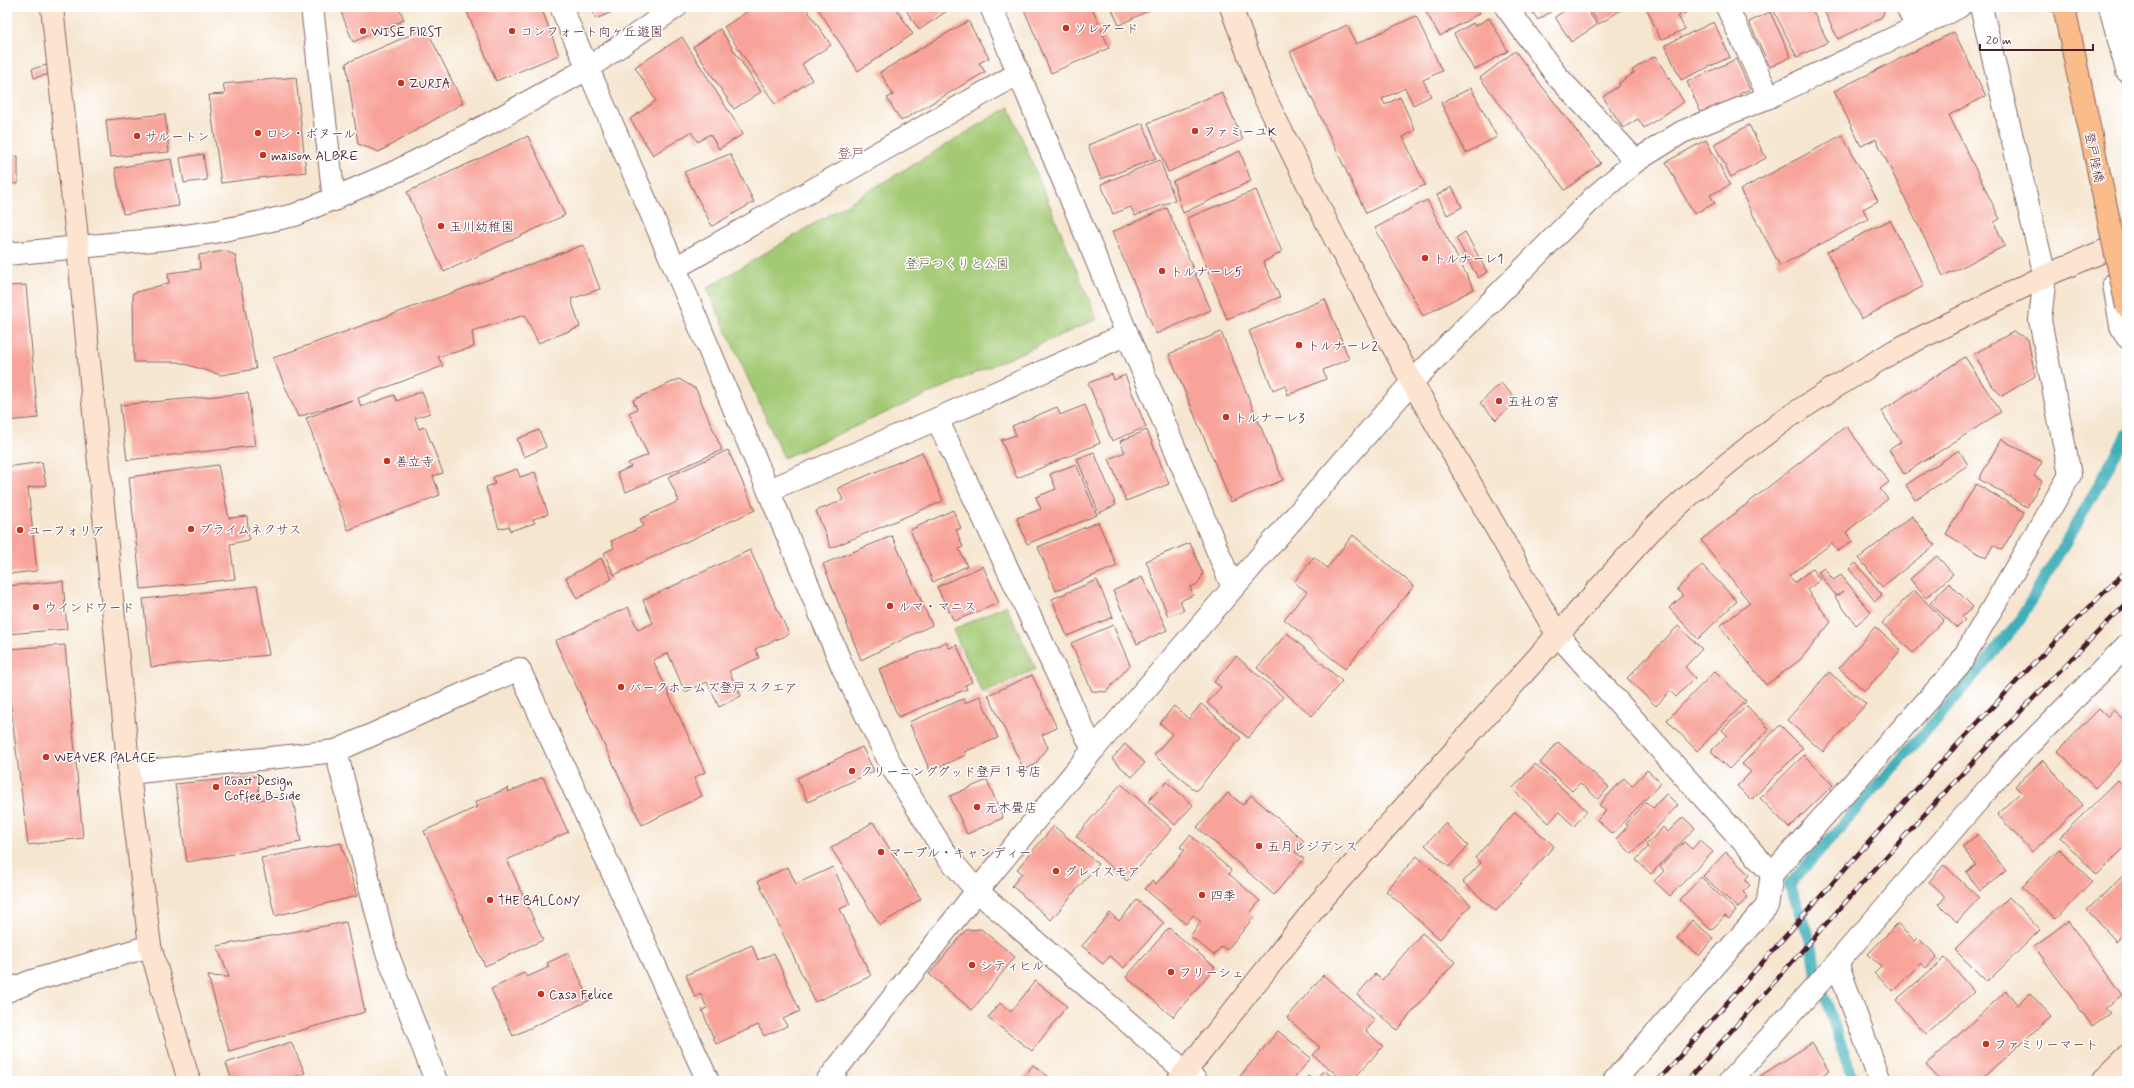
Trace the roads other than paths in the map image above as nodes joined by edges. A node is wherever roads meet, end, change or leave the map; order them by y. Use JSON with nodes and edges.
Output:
{"nodes":[{"id":1,"x":52,"y":7,"type":"edge"},
{"id":2,"x":312,"y":7,"type":"edge"},
{"id":3,"x":561,"y":7,"type":"edge"},
{"id":4,"x":676,"y":7,"type":"edge"},
{"id":5,"x":990,"y":7,"type":"edge"},
{"id":6,"x":1231,"y":7,"type":"edge"},
{"id":7,"x":1506,"y":7,"type":"edge"},
{"id":8,"x":1727,"y":7,"type":"edge"},
{"id":9,"x":1907,"y":7,"type":"edge"},
{"id":10,"x":1959,"y":7,"type":"edge"},
{"id":11,"x":1981,"y":7,"type":"edge"},
{"id":12,"x":2064,"y":7,"type":"edge"},
{"id":13,"x":2110,"y":7,"type":"edge"},
{"id":14,"x":1917,"y":28,"type":"junction"},
{"id":15,"x":587,"y":68,"type":"junction"},
{"id":16,"x":2127,"y":72,"type":"edge"},
{"id":17,"x":1019,"y":73,"type":"junction"},
{"id":18,"x":1769,"y":96,"type":"junction"},
{"id":19,"x":1636,"y":161,"type":"junction"},
{"id":20,"x":334,"y":200,"type":"junction"},
{"id":21,"x":2118,"y":245,"type":"edge"},
{"id":22,"x":78,"y":247,"type":"junction"},
{"id":23,"x":7,"y":254,"type":"edge"},
{"id":24,"x":675,"y":268,"type":"junction"},
{"id":25,"x":2045,"y":276,"type":"junction"},
{"id":26,"x":2127,"y":308,"type":"edge"},
{"id":27,"x":1127,"y":334,"type":"junction"},
{"id":28,"x":2127,"y":337,"type":"edge"},
{"id":29,"x":1412,"y":382,"type":"junction"},
{"id":30,"x":937,"y":419,"type":"junction"},
{"id":31,"x":768,"y":490,"type":"junction"},
{"id":32,"x":1233,"y":588,"type":"junction"},
{"id":33,"x":1557,"y":634,"type":"junction"},
{"id":34,"x":2127,"y":645,"type":"edge"},
{"id":35,"x":1093,"y":750,"type":"junction"},
{"id":36,"x":336,"y":751,"type":"junction"},
{"id":37,"x":129,"y":773,"type":"junction"},
{"id":38,"x":1772,"y":874,"type":"junction"},
{"id":39,"x":977,"y":891,"type":"junction"},
{"id":40,"x":150,"y":946,"type":"junction"},
{"id":41,"x":1835,"y":965,"type":"junction"},
{"id":42,"x":7,"y":991,"type":"edge"},
{"id":43,"x":2127,"y":1057,"type":"edge"},
{"id":44,"x":1187,"y":1078,"type":"edge"},
{"id":45,"x":190,"y":1081,"type":"edge"},
{"id":46,"x":436,"y":1081,"type":"edge"},
{"id":47,"x":708,"y":1081,"type":"edge"},
{"id":48,"x":827,"y":1081,"type":"edge"},
{"id":49,"x":1614,"y":1081,"type":"edge"},
{"id":50,"x":1730,"y":1081,"type":"edge"},
{"id":51,"x":1880,"y":1081,"type":"edge"},
{"id":52,"x":2102,"y":1081,"type":"edge"}],
"edges":[{"from":1,"to":22,"type":"street"},
{"from":2,"to":20,"type":"street"},
{"from":3,"to":15,"type":"street"},
{"from":4,"to":15,"type":"street"},
{"from":5,"to":17,"type":"street"},
{"from":6,"to":29,"type":"street"},
{"from":7,"to":19,"type":"street"},
{"from":8,"to":18,"type":"street"},
{"from":9,"to":14,"type":"street"},
{"from":10,"to":14,"type":"street"},
{"from":11,"to":25,"type":"street"},
{"from":12,"to":26,"type":"main road","name":"登戸陸橋","bridge":true},
{"from":13,"to":16,"type":"street"},
{"from":14,"to":18,"type":"street"},
{"from":15,"to":20,"type":"street"},
{"from":15,"to":24,"type":"street"},
{"from":17,"to":24,"type":"street"},
{"from":17,"to":27,"type":"street"},
{"from":18,"to":19,"type":"street"},
{"from":19,"to":29,"type":"street"},
{"from":20,"to":22,"type":"street"},
{"from":21,"to":25,"type":"street"},
{"from":21,"to":28,"type":"street"},
{"from":22,"to":23,"type":"street"},
{"from":22,"to":37,"type":"street"},
{"from":24,"to":31,"type":"street"},
{"from":25,"to":33,"type":"street"},
{"from":25,"to":38,"type":"street"},
{"from":27,"to":30,"type":"street"},
{"from":27,"to":32,"type":"street"},
{"from":29,"to":32,"type":"street"},
{"from":29,"to":33,"type":"street"},
{"from":30,"to":31,"type":"street"},
{"from":30,"to":35,"type":"street"},
{"from":31,"to":39,"type":"street"},
{"from":32,"to":35,"type":"street"},
{"from":33,"to":38,"type":"street"},
{"from":33,"to":44,"type":"street"},
{"from":34,"to":41,"type":"street"},
{"from":35,"to":39,"type":"street"},
{"from":36,"to":37,"type":"street"},
{"from":36,"to":46,"type":"street"},
{"from":36,"to":47,"type":"street"},
{"from":37,"to":40,"type":"street"},
{"from":38,"to":49,"type":"street"},
{"from":39,"to":44,"type":"street"},
{"from":39,"to":48,"type":"street"},
{"from":40,"to":42,"type":"street"},
{"from":40,"to":45,"type":"street"},
{"from":41,"to":50,"type":"street"},
{"from":41,"to":51,"type":"street"},
{"from":43,"to":52,"type":"street"}]}
